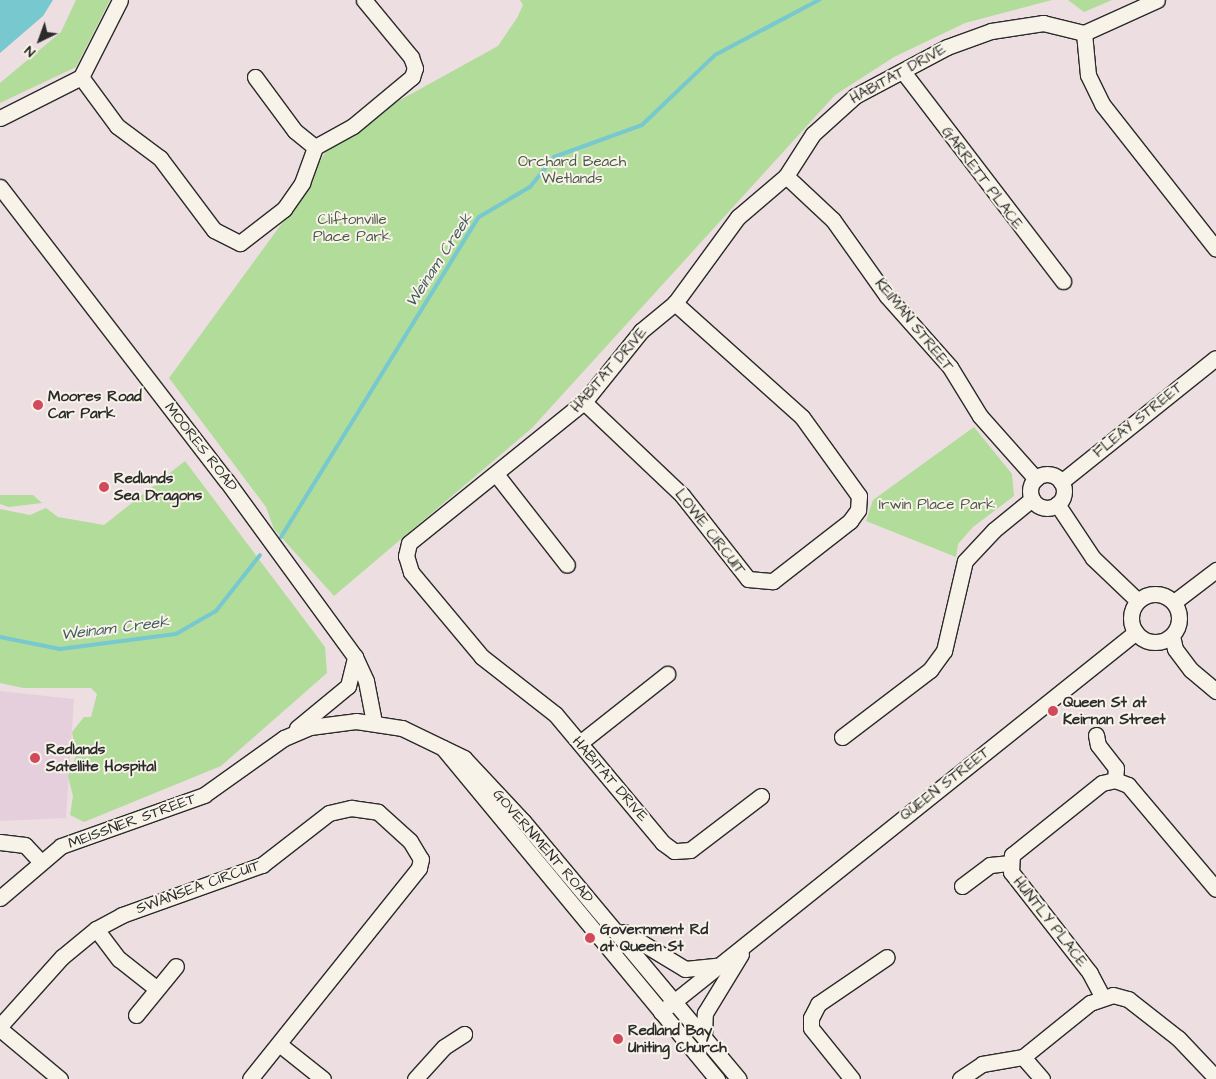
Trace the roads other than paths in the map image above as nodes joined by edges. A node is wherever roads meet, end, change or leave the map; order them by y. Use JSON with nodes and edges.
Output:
{"nodes":[{"id":1,"x":120,"y":0,"type":"edge"},
{"id":2,"x":364,"y":0,"type":"edge"},
{"id":3,"x":1157,"y":0,"type":"edge"},
{"id":4,"x":1084,"y":33,"type":"junction"},
{"id":5,"x":904,"y":73,"type":"junction"},
{"id":6,"x":81,"y":77,"type":"junction"},
{"id":7,"x":255,"y":77,"type":"dead end"},
{"id":8,"x":0,"y":118,"type":"edge"},
{"id":9,"x":315,"y":147,"type":"junction"},
{"id":10,"x":786,"y":176,"type":"junction"},
{"id":11,"x":0,"y":187,"type":"edge"},
{"id":12,"x":1216,"y":249,"type":"edge"},
{"id":13,"x":1063,"y":281,"type":"dead end"},
{"id":14,"x":675,"y":303,"type":"junction"},
{"id":15,"x":1216,"y":358,"type":"edge"},
{"id":16,"x":584,"y":402,"type":"junction"},
{"id":17,"x":496,"y":474,"type":"junction"},
{"id":18,"x":1036,"y":479,"type":"junction"},
{"id":19,"x":1061,"y":482,"type":"junction"},
{"id":20,"x":1032,"y":499,"type":"junction"},
{"id":21,"x":1057,"y":504,"type":"junction"},
{"id":22,"x":568,"y":565,"type":"dead end"},
{"id":23,"x":1216,"y":570,"type":"edge"},
{"id":24,"x":1138,"y":601,"type":"junction"},
{"id":25,"x":1174,"y":602,"type":"junction"},
{"id":26,"x":1136,"y":632,"type":"junction"},
{"id":27,"x":1172,"y":636,"type":"junction"},
{"id":28,"x":355,"y":657,"type":"junction"},
{"id":29,"x":667,"y":674,"type":"dead end"},
{"id":30,"x":1216,"y":691,"type":"edge"},
{"id":31,"x":374,"y":722,"type":"junction"},
{"id":32,"x":1096,"y":735,"type":"dead end"},
{"id":33,"x":842,"y":737,"type":"dead end"},
{"id":34,"x":284,"y":738,"type":"junction"},
{"id":35,"x":581,"y":742,"type":"junction"},
{"id":36,"x":442,"y":747,"type":"junction"},
{"id":37,"x":1115,"y":780,"type":"junction"},
{"id":38,"x":761,"y":796,"type":"dead end"},
{"id":39,"x":0,"y":842,"type":"edge"},
{"id":40,"x":40,"y":861,"type":"junction"},
{"id":41,"x":1008,"y":863,"type":"junction"},
{"id":42,"x":962,"y":886,"type":"dead end"},
{"id":43,"x":1216,"y":889,"type":"edge"},
{"id":44,"x":0,"y":898,"type":"edge"},
{"id":45,"x":605,"y":918,"type":"junction"},
{"id":46,"x":96,"y":929,"type":"junction"},
{"id":47,"x":754,"y":936,"type":"junction"},
{"id":48,"x":887,"y":957,"type":"dead end"},
{"id":49,"x":176,"y":966,"type":"dead end"},
{"id":50,"x":717,"y":966,"type":"junction"},
{"id":51,"x":157,"y":989,"type":"junction"},
{"id":52,"x":1102,"y":996,"type":"junction"},
{"id":53,"x":674,"y":1001,"type":"junction"},
{"id":54,"x":661,"y":1012,"type":"junction"},
{"id":55,"x":136,"y":1015,"type":"dead end"},
{"id":56,"x":0,"y":1027,"type":"edge"},
{"id":57,"x":464,"y":1034,"type":"dead end"},
{"id":58,"x":704,"y":1036,"type":"junction"},
{"id":59,"x":279,"y":1044,"type":"junction"},
{"id":60,"x":1023,"y":1057,"type":"junction"},
{"id":61,"x":1216,"y":1078,"type":"edge"},
{"id":62,"x":60,"y":1079,"type":"edge"},
{"id":63,"x":250,"y":1079,"type":"edge"},
{"id":64,"x":323,"y":1079,"type":"edge"},
{"id":65,"x":415,"y":1079,"type":"edge"},
{"id":66,"x":717,"y":1079,"type":"edge"},
{"id":67,"x":740,"y":1079,"type":"edge"},
{"id":68,"x":852,"y":1079,"type":"edge"},
{"id":69,"x":960,"y":1079,"type":"edge"},
{"id":70,"x":1042,"y":1079,"type":"edge"}],
"edges":[{"from":1,"to":6,"type":"street"},
{"from":2,"to":9,"type":"street"},
{"from":3,"to":4,"type":"street"},
{"from":4,"to":5,"type":"street","name":"HABITAT DRIVE"},
{"from":4,"to":12,"type":"street"},
{"from":5,"to":10,"type":"street","name":"HABITAT DRIVE"},
{"from":5,"to":13,"type":"street","name":"GARRETT PLACE"},
{"from":6,"to":8,"type":"street"},
{"from":6,"to":9,"type":"street"},
{"from":7,"to":9,"type":"street"},
{"from":10,"to":14,"type":"street","name":"HABITAT DRIVE"},
{"from":10,"to":18,"type":"street","name":"KEIMAN STREET"},
{"from":11,"to":28,"type":"street","name":"MOORES ROAD"},
{"from":14,"to":16,"type":"street","name":"HABITAT DRIVE"},
{"from":14,"to":16,"type":"street","name":"LOWE CIRCUIT"},
{"from":15,"to":19,"type":"street","name":"FLEAY STREET"},
{"from":16,"to":17,"type":"street","name":"HABITAT DRIVE"},
{"from":17,"to":22,"type":"street"},
{"from":17,"to":35,"type":"street","name":"HABITAT DRIVE"},
{"from":18,"to":19,"type":"street"},
{"from":18,"to":20,"type":"street"},
{"from":19,"to":21,"type":"street"},
{"from":20,"to":21,"type":"street"},
{"from":20,"to":33,"type":"street"},
{"from":21,"to":24,"type":"street"},
{"from":23,"to":25,"type":"street"},
{"from":24,"to":25,"type":"street"},
{"from":24,"to":26,"type":"street"},
{"from":25,"to":27,"type":"street"},
{"from":26,"to":27,"type":"street"},
{"from":26,"to":47,"type":"street","name":"QUEEN STREET"},
{"from":27,"to":30,"type":"street"},
{"from":28,"to":31,"type":"street","name":"MOORES ROAD"},
{"from":28,"to":34,"type":"street"},
{"from":29,"to":35,"type":"street"},
{"from":31,"to":34,"type":"street","name":"MEISSNER STREET"},
{"from":31,"to":36,"type":"street","name":"GOVERNMENT ROAD"},
{"from":32,"to":37,"type":"street"},
{"from":34,"to":40,"type":"street","name":"MEISSNER STREET"},
{"from":35,"to":38,"type":"street","name":"HABITAT DRIVE"},
{"from":36,"to":45,"type":"street","name":"GOVERNMENT ROAD"},
{"from":36,"to":54,"type":"street","name":"GOVERNMENT ROAD"},
{"from":37,"to":41,"type":"street","name":"HUNTLY PLACE"},
{"from":37,"to":43,"type":"street"},
{"from":39,"to":40,"type":"street"},
{"from":40,"to":44,"type":"street","name":"MEISSNER STREET"},
{"from":41,"to":42,"type":"street"},
{"from":41,"to":52,"type":"street","name":"HUNTLY PLACE"},
{"from":45,"to":50,"type":"street"},
{"from":45,"to":53,"type":"street","name":"GOVERNMENT ROAD"},
{"from":46,"to":51,"type":"street"},
{"from":46,"to":56,"type":"street","name":"SWANSEA CIRCUIT"},
{"from":46,"to":59,"type":"street","name":"SWANSEA CIRCUIT"},
{"from":47,"to":50,"type":"street","name":"QUEEN STREET"},
{"from":47,"to":58,"type":"street","name":"QUEEN STREET"},
{"from":48,"to":68,"type":"street"},
{"from":49,"to":51,"type":"street"},
{"from":50,"to":53,"type":"street","name":"QUEEN STREET"},
{"from":51,"to":55,"type":"street"},
{"from":52,"to":60,"type":"street"},
{"from":52,"to":61,"type":"street"},
{"from":53,"to":54,"type":"street","name":"QUEEN STREET"},
{"from":53,"to":58,"type":"street","name":"GOVERNMENT ROAD"},
{"from":54,"to":66,"type":"street","name":"GOVERNMENT ROAD"},
{"from":56,"to":62,"type":"street","name":"SWANSEA CIRCUIT"},
{"from":57,"to":65,"type":"street"},
{"from":58,"to":67,"type":"street","name":"GOVERNMENT ROAD"},
{"from":59,"to":63,"type":"street","name":"SWANSEA CIRCUIT"},
{"from":59,"to":64,"type":"street"},
{"from":60,"to":69,"type":"street"},
{"from":60,"to":70,"type":"street"}]}
